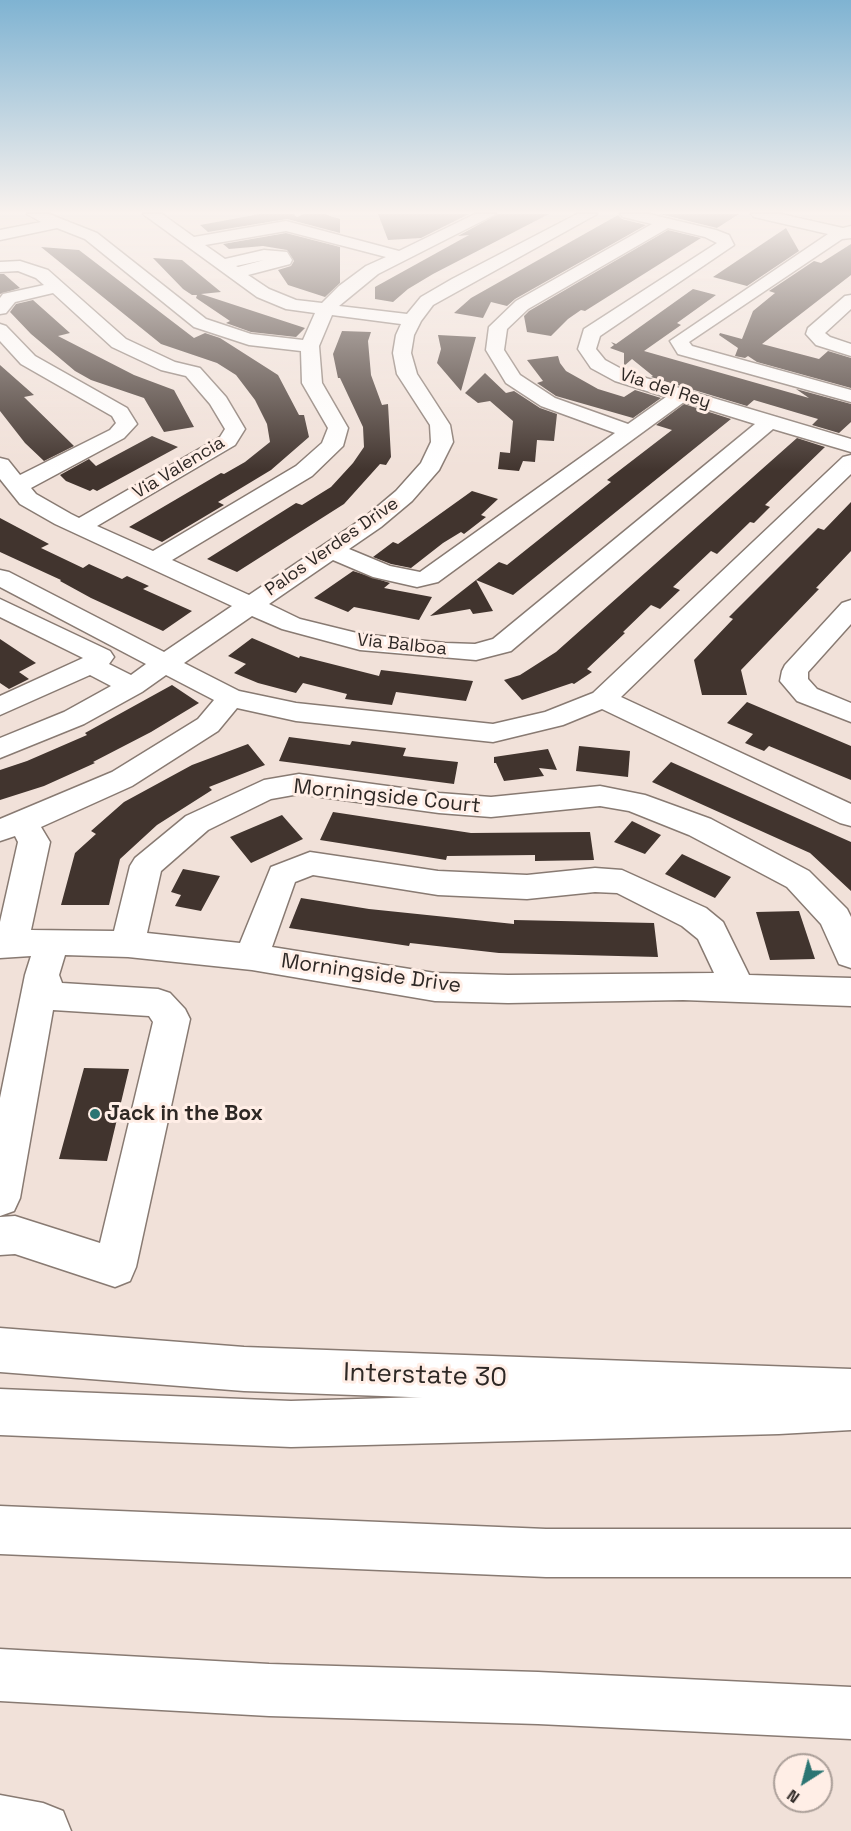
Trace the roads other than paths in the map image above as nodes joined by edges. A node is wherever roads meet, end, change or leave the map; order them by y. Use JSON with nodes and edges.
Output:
{"nodes":[{"id":1,"x":71,"y":299,"type":"edge"},
{"id":2,"x":172,"y":299,"type":"edge"},
{"id":3,"x":279,"y":299,"type":"edge"},
{"id":4,"x":336,"y":299,"type":"edge"},
{"id":5,"x":431,"y":299,"type":"edge"},
{"id":6,"x":530,"y":299,"type":"edge"},
{"id":7,"x":642,"y":299,"type":"edge"},
{"id":8,"x":741,"y":299,"type":"edge"},
{"id":9,"x":851,"y":300,"type":"edge"},
{"id":10,"x":326,"y":309,"type":"junction"},
{"id":11,"x":412,"y":320,"type":"junction"},
{"id":12,"x":0,"y":330,"type":"edge"},
{"id":13,"x":310,"y":346,"type":"junction"},
{"id":14,"x":851,"y":350,"type":"edge"},
{"id":15,"x":681,"y":395,"type":"junction"},
{"id":16,"x":851,"y":396,"type":"edge"},
{"id":17,"x":769,"y":422,"type":"junction"},
{"id":18,"x":632,"y":432,"type":"junction"},
{"id":19,"x":851,"y":446,"type":"edge"},
{"id":20,"x":851,"y":462,"type":"edge"},
{"id":21,"x":0,"y":465,"type":"edge"},
{"id":22,"x":17,"y":486,"type":"junction"},
{"id":23,"x":79,"y":527,"type":"junction"},
{"id":24,"x":331,"y":550,"type":"junction"},
{"id":25,"x":154,"y":561,"type":"junction"},
{"id":26,"x":0,"y":577,"type":"edge"},
{"id":27,"x":249,"y":605,"type":"junction"},
{"id":28,"x":0,"y":607,"type":"edge"},
{"id":29,"x":851,"y":608,"type":"edge"},
{"id":30,"x":166,"y":662,"type":"junction"},
{"id":31,"x":91,"y":665,"type":"junction"},
{"id":32,"x":132,"y":686,"type":"junction"},
{"id":33,"x":231,"y":698,"type":"junction"},
{"id":34,"x":603,"y":699,"type":"junction"},
{"id":35,"x":0,"y":706,"type":"edge"},
{"id":36,"x":851,"y":713,"type":"edge"},
{"id":37,"x":0,"y":749,"type":"edge"},
{"id":38,"x":851,"y":816,"type":"edge"},
{"id":39,"x":12,"y":826,"type":"edge"},
{"id":40,"x":6,"y":944,"type":"edge"},
{"id":41,"x":128,"y":944,"type":"junction"},
{"id":42,"x":851,"y":955,"type":"edge"},
{"id":43,"x":252,"y":957,"type":"junction"},
{"id":44,"x":47,"y":959,"type":"junction"},
{"id":45,"x":738,"y":988,"type":"junction"},
{"id":46,"x":851,"y":992,"type":"edge"},
{"id":47,"x":0,"y":1198,"type":"edge"},
{"id":48,"x":0,"y":1236,"type":"edge"},
{"id":49,"x":0,"y":1350,"type":"edge"},
{"id":50,"x":851,"y":1391,"type":"edge"},
{"id":51,"x":851,"y":1407,"type":"edge"},
{"id":52,"x":0,"y":1412,"type":"edge"},
{"id":53,"x":0,"y":1530,"type":"edge"},
{"id":54,"x":851,"y":1553,"type":"edge"},
{"id":55,"x":0,"y":1676,"type":"edge"},
{"id":56,"x":851,"y":1713,"type":"edge"},
{"id":57,"x":0,"y":1824,"type":"edge"},
{"id":58,"x":43,"y":1831,"type":"edge"}],
"edges":[{"from":1,"to":23,"type":"main road","name":"Via Valencia"},
{"from":2,"to":13,"type":"main road"},
{"from":3,"to":10,"type":"main road"},
{"from":4,"to":10,"type":"main road"},
{"from":5,"to":11,"type":"main road","name":"Palos Verdes Drive"},
{"from":6,"to":18,"type":"main road"},
{"from":7,"to":15,"type":"main road","name":"Via del Rey"},
{"from":8,"to":16,"type":"main road"},
{"from":9,"to":14,"type":"main road"},
{"from":10,"to":11,"type":"main road"},
{"from":10,"to":13,"type":"main road"},
{"from":11,"to":24,"type":"main road","name":"Palos Verdes Drive"},
{"from":12,"to":22,"type":"main road"},
{"from":13,"to":25,"type":"main road"},
{"from":15,"to":17,"type":"main road","name":"Via del Rey"},
{"from":15,"to":18,"type":"main road"},
{"from":17,"to":19,"type":"main road","name":"Via del Rey"},
{"from":17,"to":27,"type":"main road","name":"Via Balboa"},
{"from":18,"to":24,"type":"main road"},
{"from":20,"to":34,"type":"main road"},
{"from":21,"to":22,"type":"main road","name":"Via Balboa"},
{"from":22,"to":23,"type":"main road","name":"Via Balboa"},
{"from":23,"to":25,"type":"main road","name":"Via Balboa"},
{"from":24,"to":27,"type":"main road","name":"Palos Verdes Drive"},
{"from":25,"to":27,"type":"main road","name":"Via Balboa"},
{"from":26,"to":30,"type":"main road"},
{"from":27,"to":30,"type":"main road","name":"Palos Verdes Drive"},
{"from":28,"to":31,"type":"main road"},
{"from":29,"to":36,"type":"main road"},
{"from":30,"to":32,"type":"main road","name":"Palos Verdes Drive"},
{"from":30,"to":33,"type":"main road"},
{"from":31,"to":32,"type":"main road"},
{"from":31,"to":35,"type":"main road"},
{"from":32,"to":37,"type":"main road","name":"Palos Verdes Drive"},
{"from":33,"to":34,"type":"main road"},
{"from":33,"to":39,"type":"main road"},
{"from":34,"to":38,"type":"main road"},
{"from":39,"to":40,"type":"main road"},
{"from":40,"to":44,"type":"main road","name":"Morningside Drive"},
{"from":41,"to":42,"type":"main road","name":"Morningside Court"},
{"from":41,"to":43,"type":"main road","name":"Morningside Drive"},
{"from":41,"to":44,"type":"main road","name":"Morningside Drive"},
{"from":43,"to":45,"type":"main road","name":"Morningside Drive"},
{"from":43,"to":45,"type":"main road"},
{"from":44,"to":47,"type":"main road"},
{"from":44,"to":48,"type":"main road"},
{"from":45,"to":46,"type":"main road","name":"Morningside Drive"},
{"from":49,"to":50,"type":"main road","name":"Interstate 30"},
{"from":51,"to":52,"type":"main road"},
{"from":53,"to":54,"type":"main road"},
{"from":55,"to":56,"type":"main road"},
{"from":57,"to":58,"type":"main road"}]}
